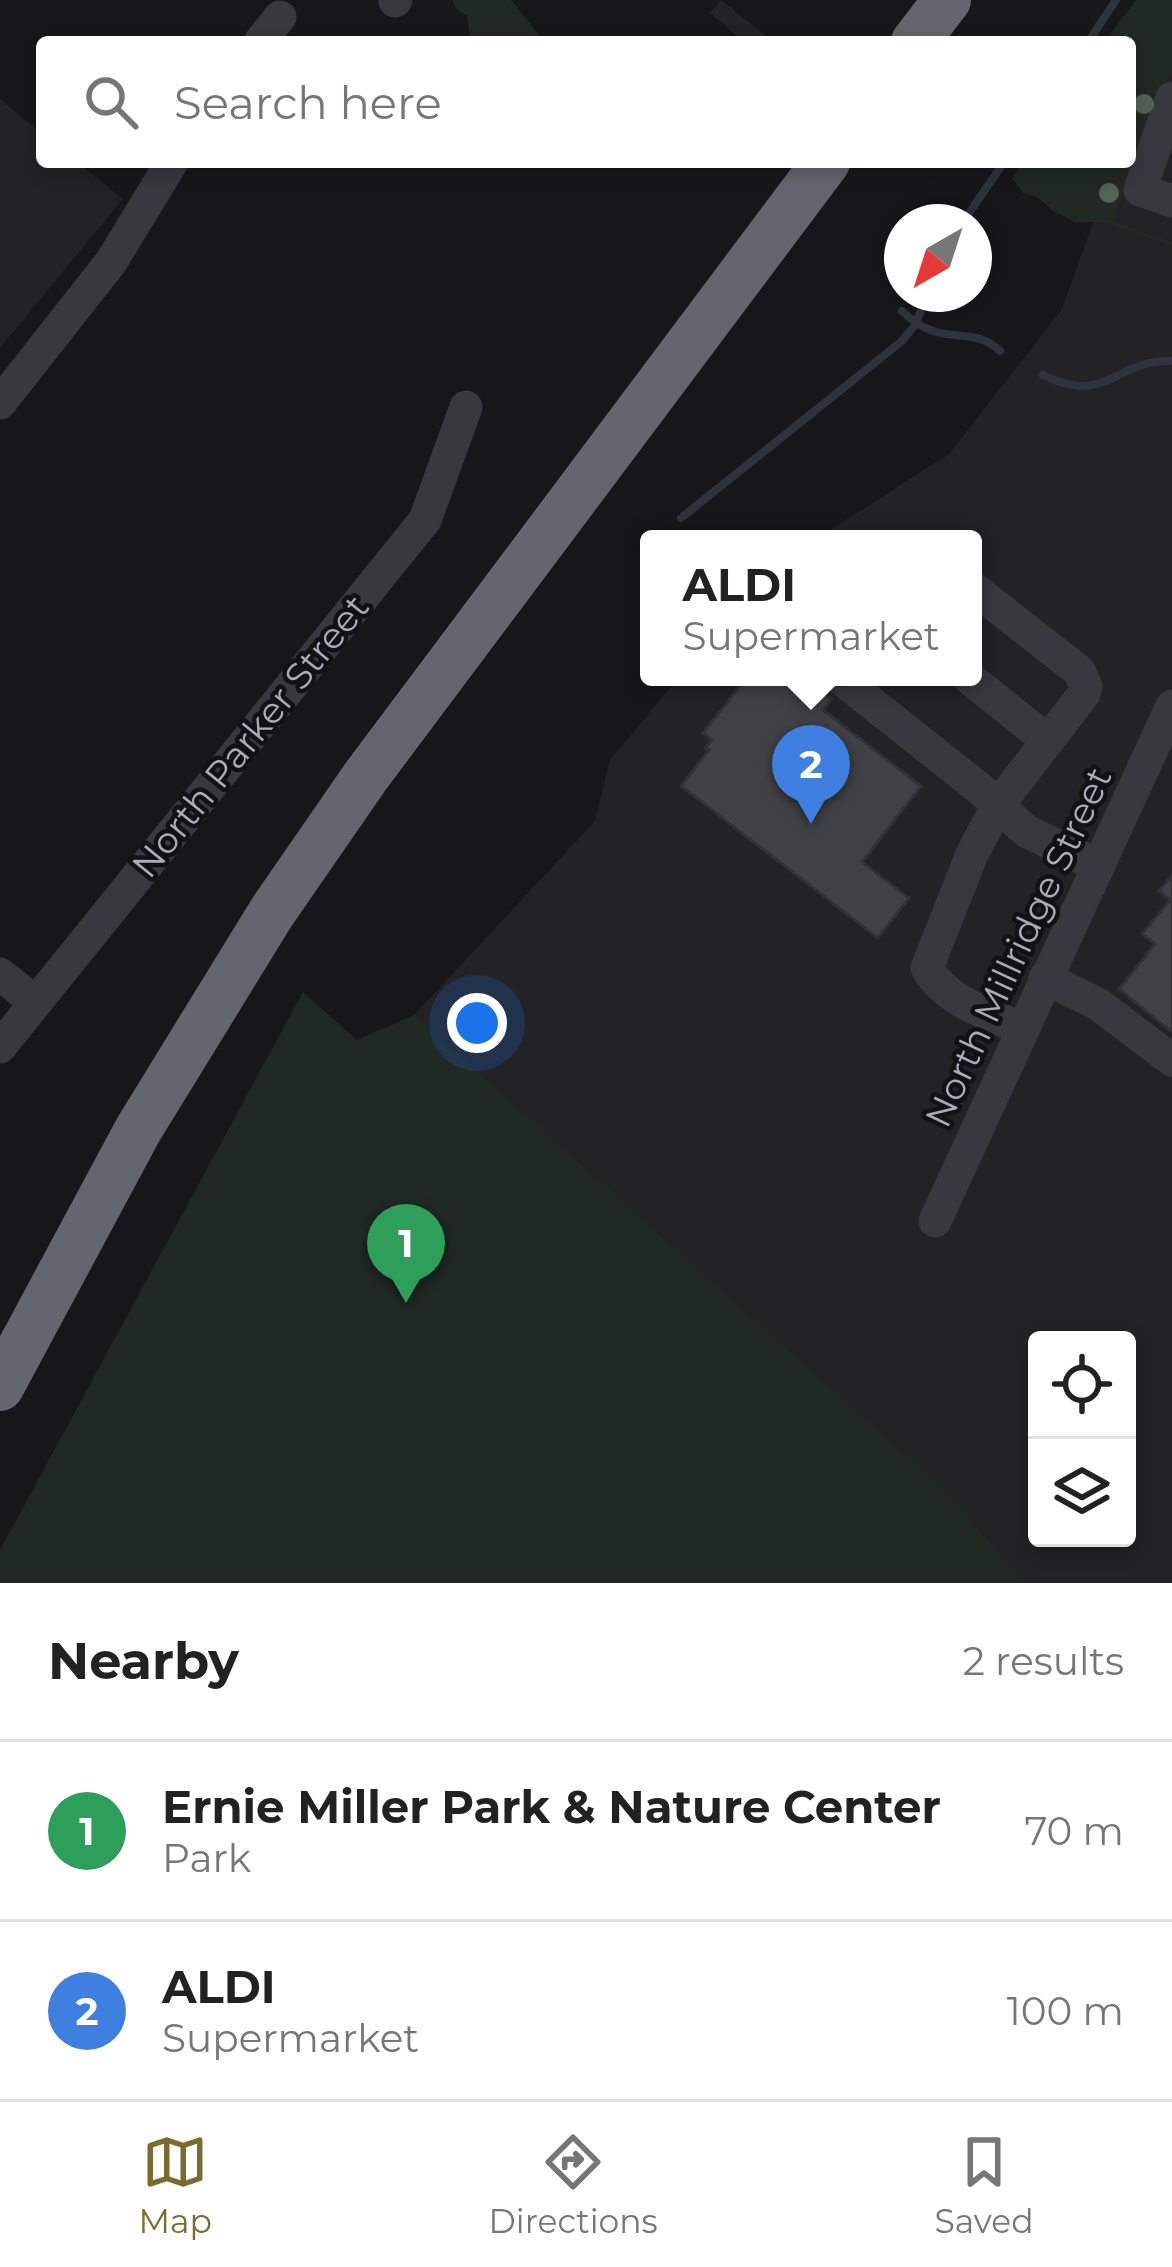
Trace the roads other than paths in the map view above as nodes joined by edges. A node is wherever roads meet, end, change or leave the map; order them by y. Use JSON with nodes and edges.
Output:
{"nodes":[{"id":1,"x":947,"y":0,"type":"edge"},
{"id":2,"x":920,"y":36,"type":"edge"},
{"id":3,"x":1172,"y":100,"type":"edge"},
{"id":4,"x":168,"y":168,"type":"edge"},
{"id":5,"x":822,"y":168,"type":"edge"},
{"id":6,"x":1172,"y":201,"type":"edge"},
{"id":7,"x":0,"y":403,"type":"edge"},
{"id":8,"x":466,"y":407,"type":"dead end"},
{"id":9,"x":982,"y":595,"type":"edge"},
{"id":10,"x":849,"y":686,"type":"edge"},
{"id":11,"x":979,"y":686,"type":"edge"},
{"id":12,"x":1172,"y":706,"type":"edge"},
{"id":13,"x":1048,"y":741,"type":"junction"},
{"id":14,"x":1164,"y":748,"type":"edge"},
{"id":15,"x":998,"y":805,"type":"junction"},
{"id":16,"x":1099,"y":866,"type":"junction"},
{"id":17,"x":0,"y":974,"type":"edge"},
{"id":18,"x":1045,"y":978,"type":"junction"},
{"id":19,"x":35,"y":1002,"type":"junction"},
{"id":20,"x":1021,"y":1028,"type":"junction"},
{"id":21,"x":0,"y":1047,"type":"edge"},
{"id":22,"x":1172,"y":1060,"type":"edge"},
{"id":23,"x":935,"y":1221,"type":"dead end"},
{"id":24,"x":0,"y":1387,"type":"edge"}],
"edges":[{"from":1,"to":2,"type":"highway"},
{"from":3,"to":6,"type":"street"},
{"from":4,"to":7,"type":"street"},
{"from":5,"to":24,"type":"highway"},
{"from":8,"to":19,"type":"street","name":"North Parker Street"},
{"from":9,"to":13,"type":"street"},
{"from":10,"to":15,"type":"street"},
{"from":11,"to":13,"type":"street"},
{"from":12,"to":14,"type":"street","name":"North Millridge Street"},
{"from":13,"to":15,"type":"street"},
{"from":14,"to":16,"type":"street","name":"North Millridge Street"},
{"from":15,"to":16,"type":"street"},
{"from":15,"to":20,"type":"street"},
{"from":16,"to":18,"type":"street","name":"North Millridge Street"},
{"from":17,"to":19,"type":"street"},
{"from":18,"to":20,"type":"street","name":"North Millridge Street"},
{"from":18,"to":22,"type":"street"},
{"from":19,"to":21,"type":"street","name":"North Parker Street"},
{"from":20,"to":23,"type":"street","name":"North Millridge Street"}]}
